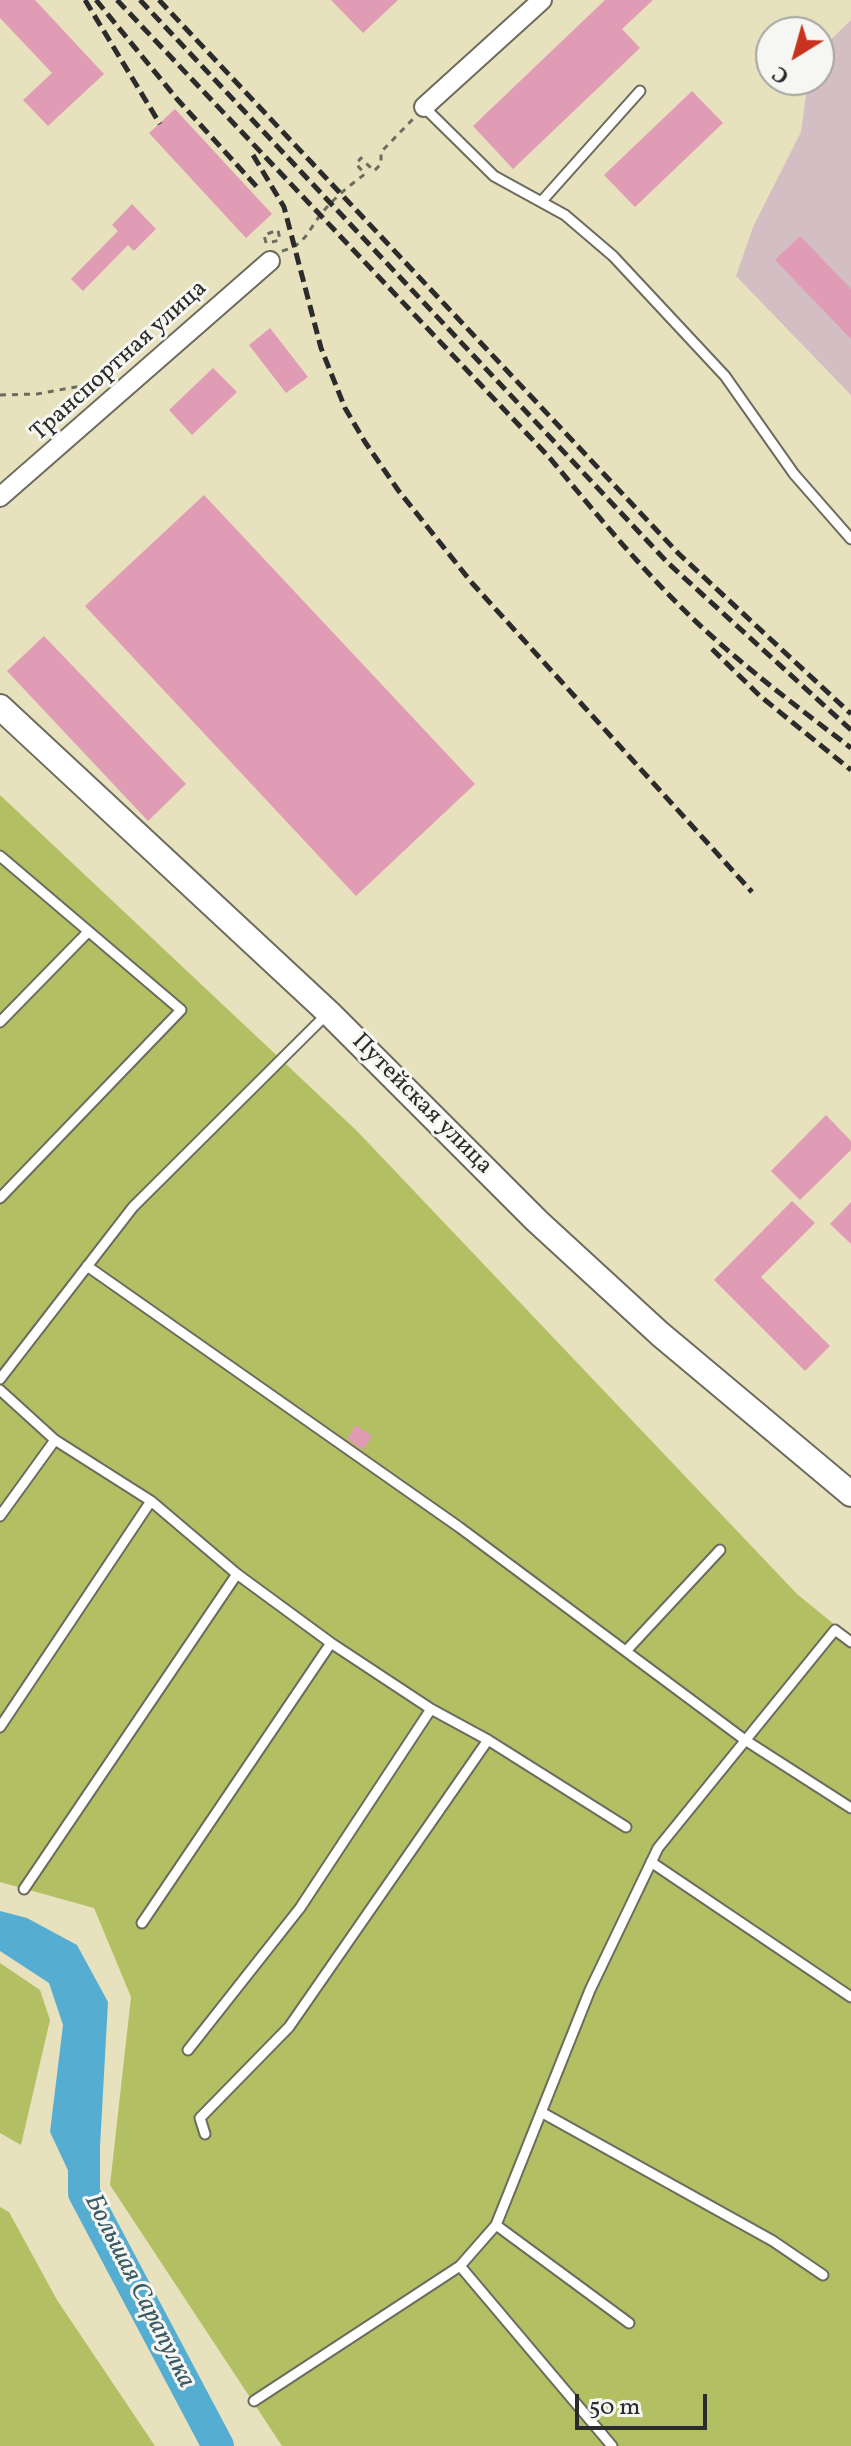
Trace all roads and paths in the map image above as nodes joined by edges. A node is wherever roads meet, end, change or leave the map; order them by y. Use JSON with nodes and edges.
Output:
{"nodes":[{"id":1,"x":542,"y":0,"type":"edge"},
{"id":2,"x":640,"y":91,"type":"dead end"},
{"id":3,"x":424,"y":107,"type":"junction"},
{"id":4,"x":541,"y":202,"type":"junction"},
{"id":5,"x":270,"y":261,"type":"joint"},
{"id":6,"x":138,"y":376,"type":"junction"},
{"id":7,"x":0,"y":395,"type":"edge"},
{"id":8,"x":3,"y":493,"type":"edge"},
{"id":9,"x":851,"y":539,"type":"edge"},
{"id":10,"x":0,"y":707,"type":"edge"},
{"id":11,"x":0,"y":856,"type":"edge"},
{"id":12,"x":88,"y":932,"type":"junction"},
{"id":13,"x":329,"y":1013,"type":"junction"},
{"id":14,"x":0,"y":1022,"type":"edge"},
{"id":15,"x":0,"y":1198,"type":"edge"},
{"id":16,"x":87,"y":1266,"type":"junction"},
{"id":17,"x":0,"y":1379,"type":"edge"},
{"id":18,"x":0,"y":1390,"type":"edge"},
{"id":19,"x":55,"y":1440,"type":"junction"},
{"id":20,"x":851,"y":1494,"type":"edge"},
{"id":21,"x":151,"y":1501,"type":"junction"},
{"id":22,"x":0,"y":1516,"type":"edge"},
{"id":23,"x":720,"y":1550,"type":"dead end"},
{"id":24,"x":237,"y":1574,"type":"junction"},
{"id":25,"x":851,"y":1642,"type":"edge"},
{"id":26,"x":331,"y":1643,"type":"junction"},
{"id":27,"x":626,"y":1651,"type":"junction"},
{"id":28,"x":431,"y":1709,"type":"junction"},
{"id":29,"x":0,"y":1727,"type":"edge"},
{"id":30,"x":488,"y":1740,"type":"junction"},
{"id":31,"x":745,"y":1740,"type":"junction"},
{"id":32,"x":851,"y":1808,"type":"edge"},
{"id":33,"x":626,"y":1827,"type":"dead end"},
{"id":34,"x":651,"y":1862,"type":"junction"},
{"id":35,"x":24,"y":1889,"type":"dead end"},
{"id":36,"x":142,"y":1923,"type":"dead end"},
{"id":37,"x":851,"y":1997,"type":"edge"},
{"id":38,"x":188,"y":2050,"type":"dead end"},
{"id":39,"x":541,"y":2112,"type":"junction"},
{"id":40,"x":205,"y":2134,"type":"dead end"},
{"id":41,"x":496,"y":2225,"type":"junction"},
{"id":42,"x":460,"y":2266,"type":"junction"},
{"id":43,"x":823,"y":2275,"type":"dead end"},
{"id":44,"x":629,"y":2323,"type":"dead end"},
{"id":45,"x":254,"y":2401,"type":"dead end"},
{"id":46,"x":612,"y":2446,"type":"edge"}],
"edges":[{"from":1,"to":3,"type":"street"},
{"from":2,"to":4,"type":"lane"},
{"from":3,"to":4,"type":"lane"},
{"from":3,"to":5,"type":"path"},
{"from":4,"to":9,"type":"lane"},
{"from":5,"to":6,"type":"street","name":"Транспортная улица"},
{"from":6,"to":7,"type":"path"},
{"from":6,"to":8,"type":"street","name":"Транспортная улица"},
{"from":10,"to":13,"type":"main road","name":"Путейская улица"},
{"from":11,"to":12,"type":"lane"},
{"from":12,"to":14,"type":"lane"},
{"from":12,"to":15,"type":"lane"},
{"from":13,"to":16,"type":"lane"},
{"from":13,"to":20,"type":"main road","name":"Путейская улица"},
{"from":16,"to":17,"type":"lane"},
{"from":16,"to":27,"type":"lane"},
{"from":18,"to":19,"type":"lane"},
{"from":19,"to":21,"type":"lane"},
{"from":19,"to":22,"type":"lane"},
{"from":21,"to":24,"type":"lane"},
{"from":21,"to":29,"type":"lane"},
{"from":23,"to":27,"type":"lane"},
{"from":24,"to":26,"type":"lane"},
{"from":24,"to":35,"type":"lane"},
{"from":25,"to":31,"type":"lane"},
{"from":26,"to":28,"type":"lane"},
{"from":26,"to":36,"type":"lane"},
{"from":27,"to":31,"type":"lane"},
{"from":28,"to":30,"type":"lane"},
{"from":28,"to":38,"type":"lane"},
{"from":30,"to":33,"type":"lane"},
{"from":30,"to":40,"type":"lane"},
{"from":31,"to":32,"type":"lane"},
{"from":31,"to":34,"type":"lane"},
{"from":34,"to":37,"type":"lane"},
{"from":34,"to":39,"type":"lane"},
{"from":39,"to":41,"type":"lane"},
{"from":39,"to":43,"type":"lane"},
{"from":41,"to":42,"type":"lane"},
{"from":41,"to":44,"type":"lane"},
{"from":42,"to":45,"type":"lane"},
{"from":42,"to":46,"type":"lane"}]}
